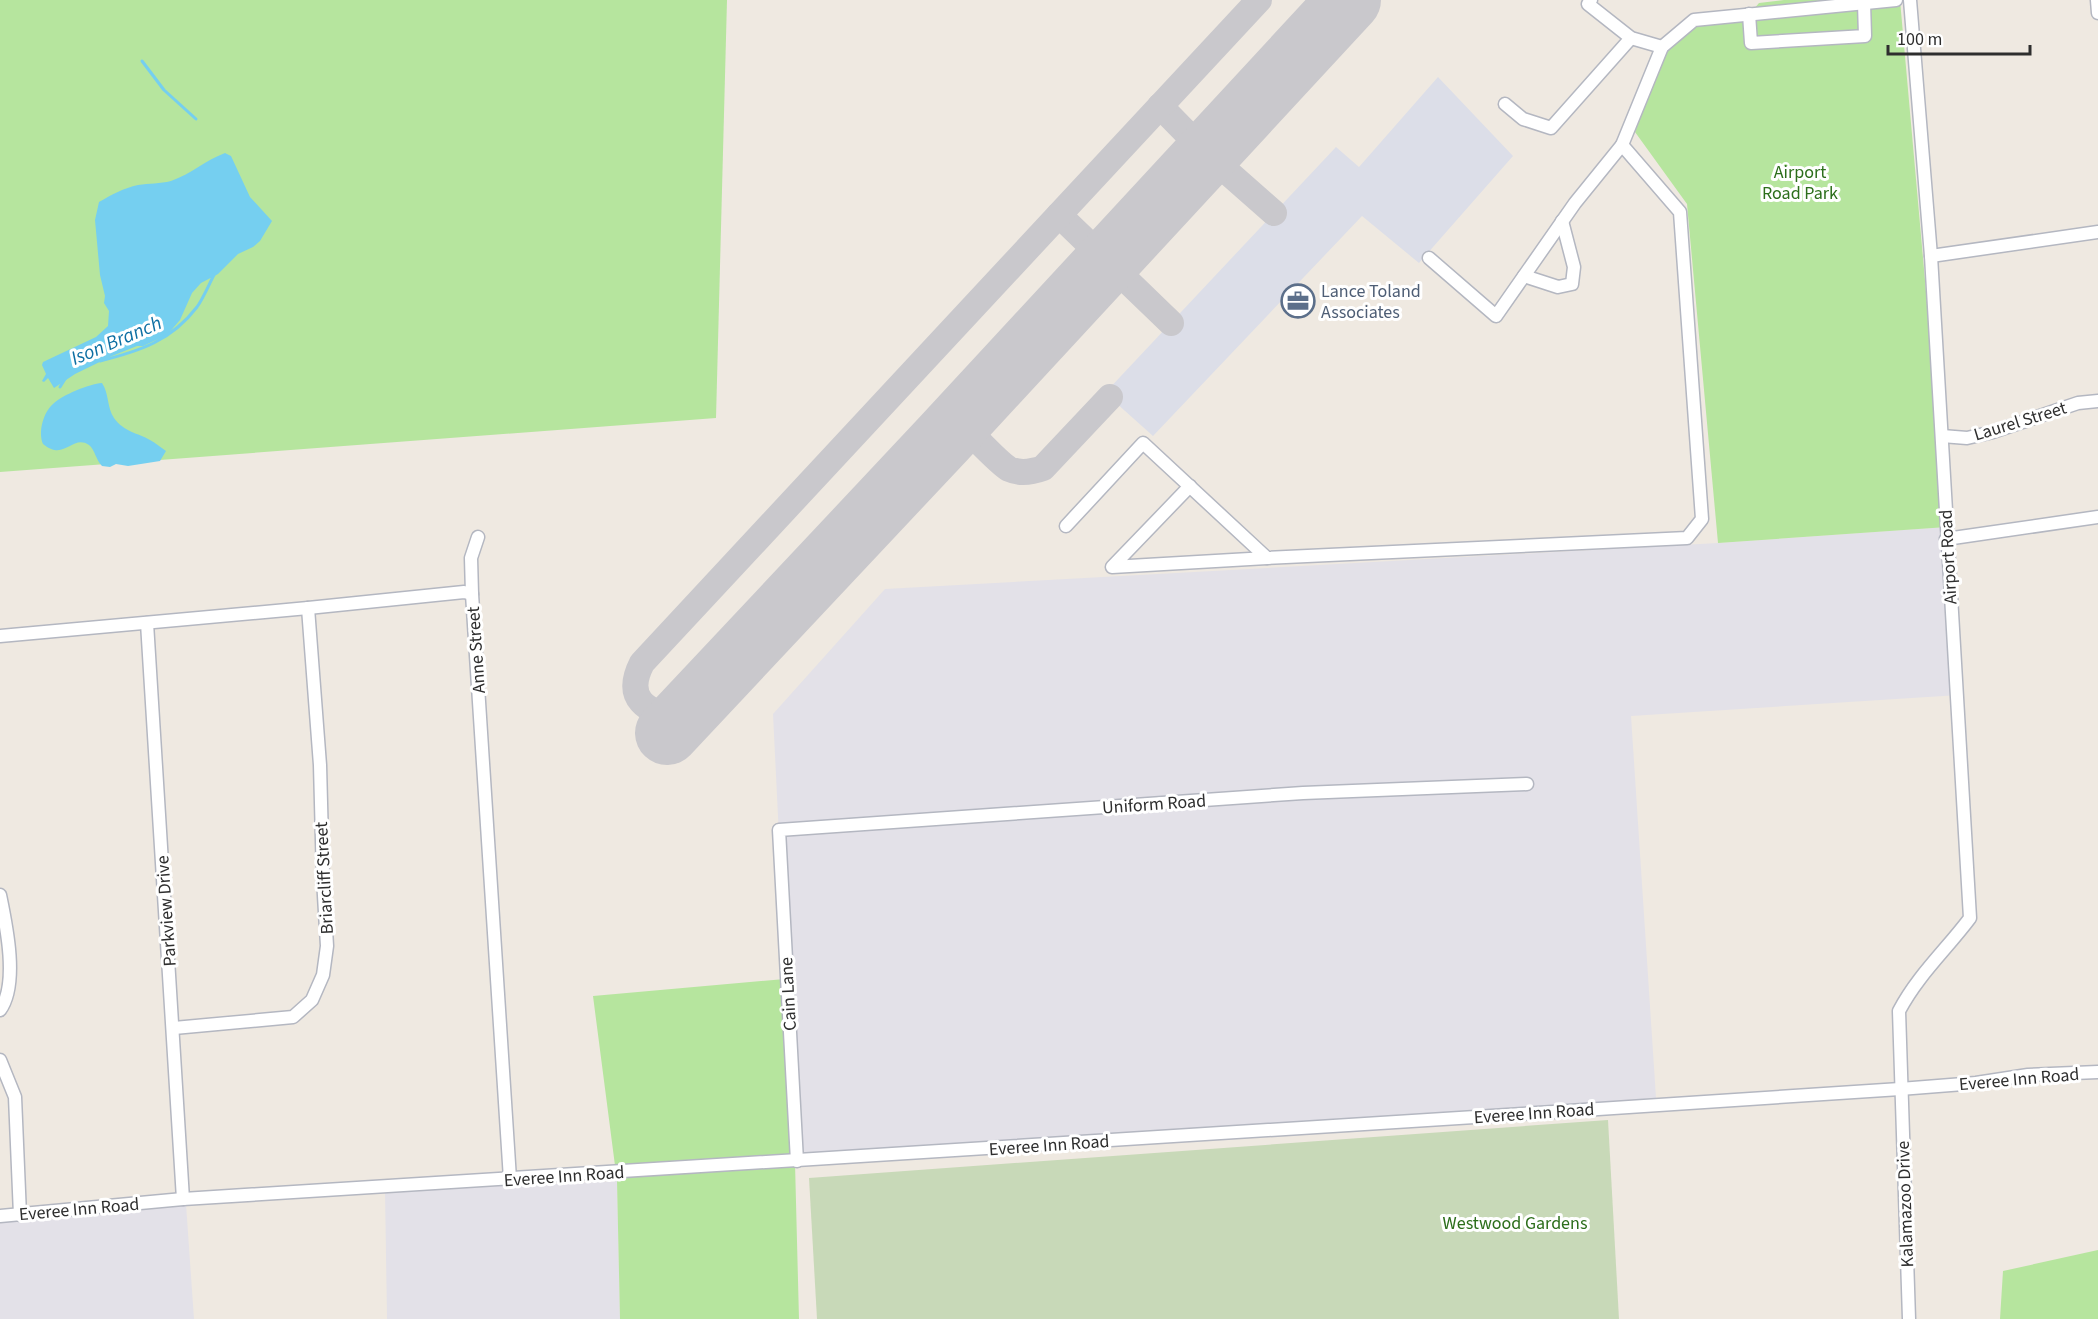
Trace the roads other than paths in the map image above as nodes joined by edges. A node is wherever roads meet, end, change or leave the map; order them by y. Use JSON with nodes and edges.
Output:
{"nodes":[{"id":1,"x":1590,"y":0,"type":"edge"},
{"id":2,"x":1896,"y":0,"type":"edge"},
{"id":3,"x":1910,"y":0,"type":"edge"},
{"id":4,"x":2097,"y":0,"type":"edge"},
{"id":5,"x":1864,"y":3,"type":"junction"},
{"id":6,"x":2098,"y":13,"type":"edge"},
{"id":7,"x":1749,"y":14,"type":"junction"},
{"id":8,"x":1630,"y":38,"type":"junction"},
{"id":9,"x":1662,"y":47,"type":"junction"},
{"id":10,"x":1505,"y":104,"type":"dead end"},
{"id":11,"x":1622,"y":145,"type":"junction"},
{"id":12,"x":1562,"y":221,"type":"junction"},
{"id":13,"x":2098,"y":232,"type":"edge"},
{"id":14,"x":1931,"y":256,"type":"junction"},
{"id":15,"x":1429,"y":258,"type":"dead end"},
{"id":16,"x":1524,"y":276,"type":"junction"},
{"id":17,"x":2098,"y":400,"type":"edge"},
{"id":18,"x":1942,"y":436,"type":"junction"},
{"id":19,"x":1190,"y":486,"type":"junction"},
{"id":20,"x":2098,"y":517,"type":"edge"},
{"id":21,"x":1066,"y":526,"type":"dead end"},
{"id":22,"x":478,"y":537,"type":"dead end"},
{"id":23,"x":1946,"y":539,"type":"junction"},
{"id":24,"x":1267,"y":558,"type":"junction"},
{"id":25,"x":472,"y":594,"type":"junction"},
{"id":26,"x":308,"y":608,"type":"junction"},
{"id":27,"x":147,"y":623,"type":"junction"},
{"id":28,"x":0,"y":636,"type":"edge"},
{"id":29,"x":1527,"y":784,"type":"dead end"},
{"id":30,"x":782,"y":830,"type":"joint"},
{"id":31,"x":0,"y":895,"type":"edge"},
{"id":32,"x":0,"y":1010,"type":"edge"},
{"id":33,"x":174,"y":1028,"type":"junction"},
{"id":34,"x":0,"y":1060,"type":"edge"},
{"id":35,"x":2098,"y":1072,"type":"edge"},
{"id":36,"x":1900,"y":1089,"type":"junction"},
{"id":37,"x":797,"y":1161,"type":"junction"},
{"id":38,"x":510,"y":1179,"type":"junction"},
{"id":39,"x":183,"y":1199,"type":"junction"},
{"id":40,"x":20,"y":1215,"type":"junction"},
{"id":41,"x":0,"y":1216,"type":"edge"},
{"id":42,"x":1909,"y":1319,"type":"edge"}],
"edges":[{"from":1,"to":8,"type":"street"},
{"from":2,"to":5,"type":"street"},
{"from":3,"to":14,"type":"street","name":"Airport Road"},
{"from":4,"to":6,"type":"street"},
{"from":5,"to":7,"type":"street"},
{"from":5,"to":7,"type":"street"},
{"from":7,"to":9,"type":"street"},
{"from":8,"to":9,"type":"street"},
{"from":8,"to":10,"type":"street"},
{"from":9,"to":11,"type":"street"},
{"from":11,"to":12,"type":"street"},
{"from":11,"to":24,"type":"street"},
{"from":12,"to":16,"type":"street"},
{"from":12,"to":16,"type":"street"},
{"from":13,"to":14,"type":"street"},
{"from":14,"to":18,"type":"street","name":"Airport Road"},
{"from":15,"to":16,"type":"street"},
{"from":17,"to":18,"type":"street","name":"Laurel Street"},
{"from":18,"to":23,"type":"street","name":"Airport Road"},
{"from":19,"to":21,"type":"street"},
{"from":19,"to":24,"type":"street"},
{"from":19,"to":24,"type":"street"},
{"from":20,"to":23,"type":"street"},
{"from":22,"to":25,"type":"street"},
{"from":23,"to":36,"type":"street","name":"Airport Road"},
{"from":25,"to":26,"type":"street","name":"Anne Street"},
{"from":25,"to":38,"type":"street","name":"Anne Street"},
{"from":26,"to":27,"type":"street","name":"Anne Street"},
{"from":26,"to":33,"type":"street","name":"Briarcliff Street"},
{"from":27,"to":28,"type":"street","name":"Anne Street"},
{"from":27,"to":33,"type":"street","name":"Parkview Drive"},
{"from":29,"to":30,"type":"street","name":"Uniform Road"},
{"from":30,"to":37,"type":"street","name":"Cain Lane"},
{"from":31,"to":32,"type":"street"},
{"from":33,"to":39,"type":"street","name":"Parkview Drive"},
{"from":34,"to":40,"type":"street"},
{"from":35,"to":36,"type":"street","name":"Everee Inn Road"},
{"from":36,"to":37,"type":"street","name":"Everee Inn Road"},
{"from":36,"to":42,"type":"street","name":"Kalamazoo Drive"},
{"from":37,"to":38,"type":"street","name":"Everee Inn Road"},
{"from":38,"to":39,"type":"street","name":"Everee Inn Road"},
{"from":39,"to":40,"type":"street","name":"Everee Inn Road"},
{"from":40,"to":41,"type":"street","name":"Everee Inn Road"}]}
